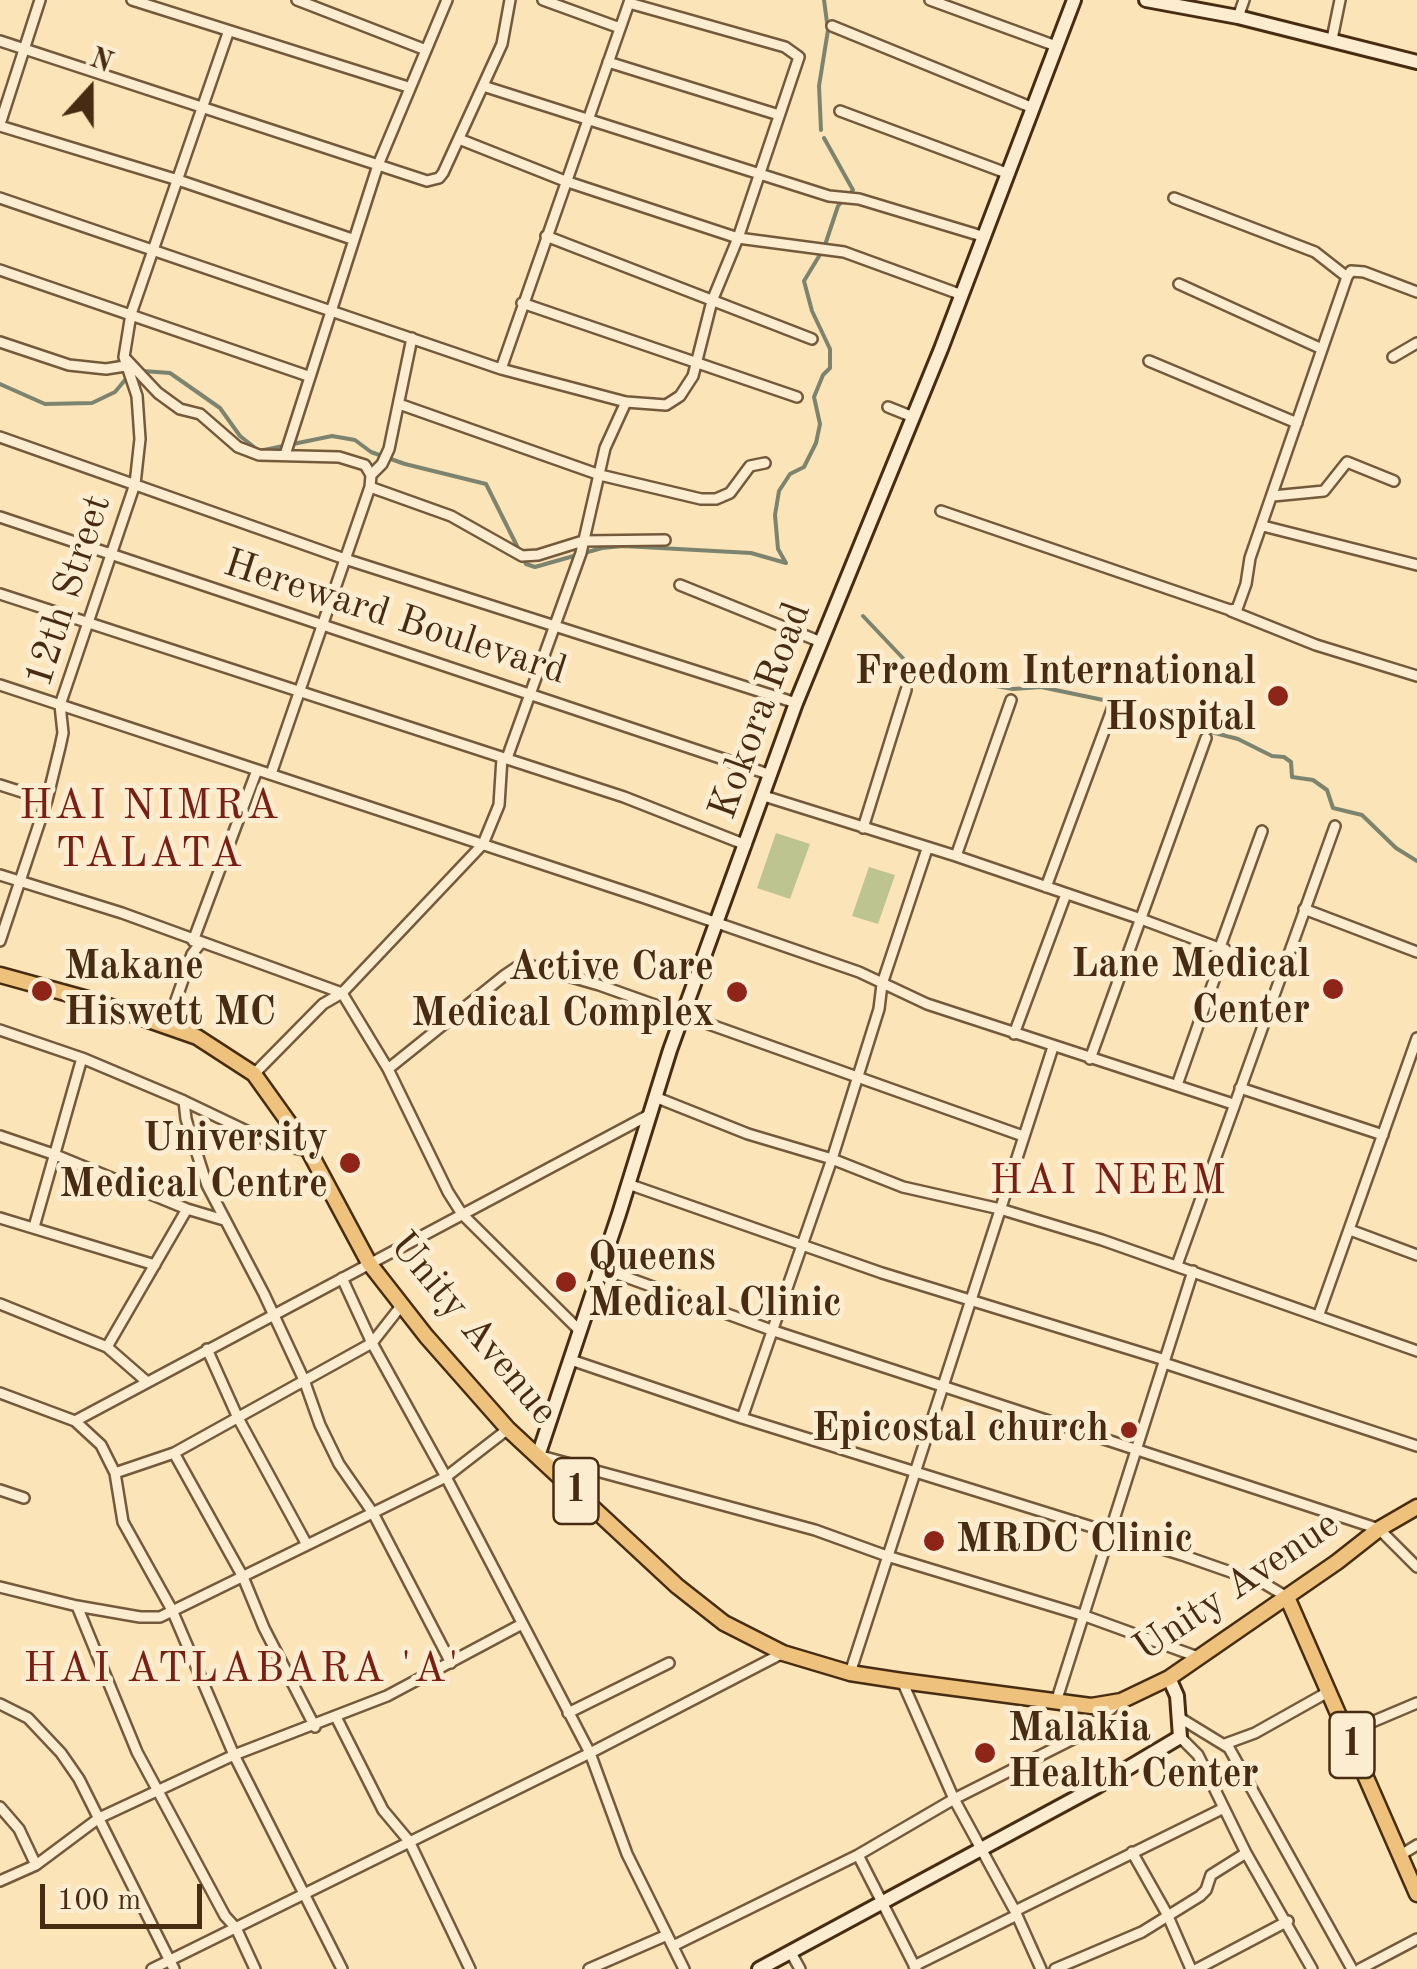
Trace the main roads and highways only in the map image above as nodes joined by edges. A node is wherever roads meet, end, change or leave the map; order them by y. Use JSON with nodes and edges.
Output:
{"nodes":[{"id":1,"x":0,"y":975,"type":"edge"},
{"id":2,"x":1417,"y":1508,"type":"edge"},
{"id":3,"x":1287,"y":1596,"type":"junction"},
{"id":4,"x":1417,"y":1894,"type":"edge"}],
"edges":[{"from":1,"to":3,"type":"main road","name":"Unity Avenue","number":"1"},
{"from":2,"to":3,"type":"main road","name":"Unity Avenue"},
{"from":3,"to":4,"type":"main road","number":"1"}]}
